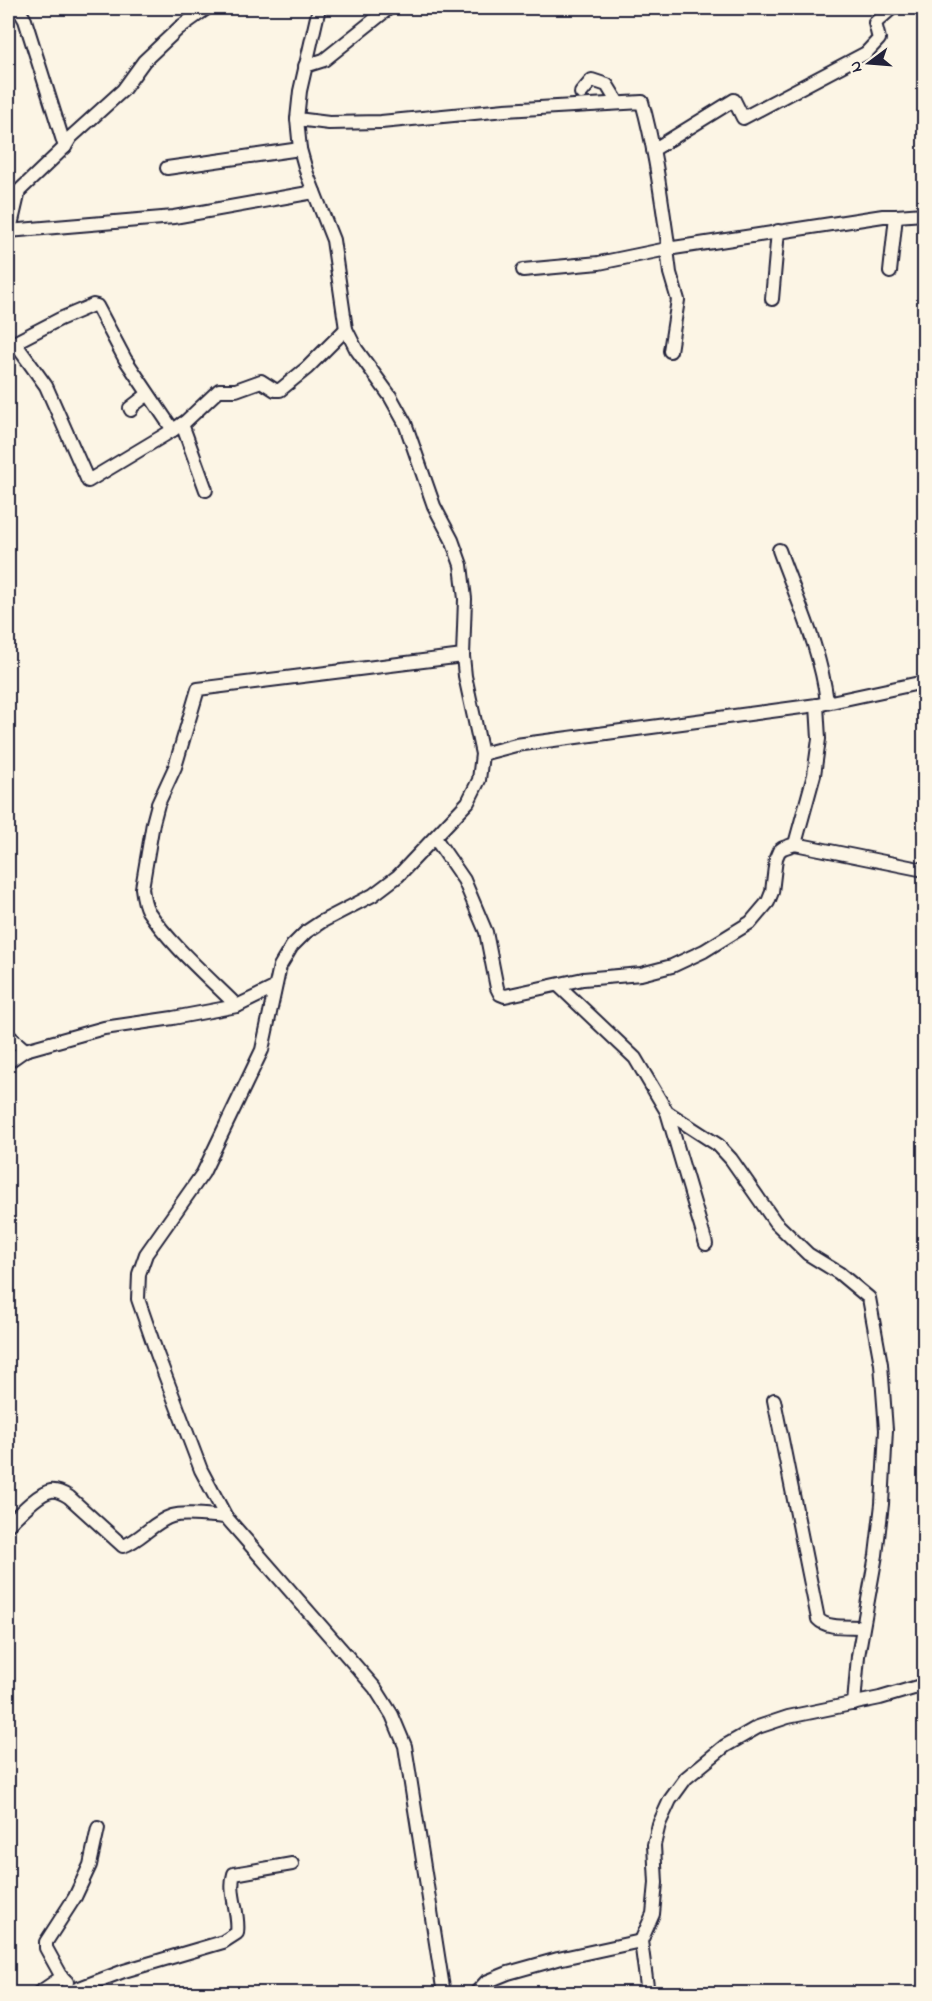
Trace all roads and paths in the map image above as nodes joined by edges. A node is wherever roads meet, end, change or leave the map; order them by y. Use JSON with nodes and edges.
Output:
{"nodes":[{"id":1,"x":18,"y":8,"type":"edge"},
{"id":2,"x":207,"y":8,"type":"edge"},
{"id":3,"x":319,"y":8,"type":"edge"},
{"id":4,"x":388,"y":8,"type":"edge"},
{"id":5,"x":892,"y":8,"type":"edge"},
{"id":6,"x":305,"y":66,"type":"junction"},
{"id":7,"x":581,"y":93,"type":"dead end"},
{"id":8,"x":618,"y":103,"type":"junction"},
{"id":9,"x":297,"y":119,"type":"junction"},
{"id":10,"x":64,"y":147,"type":"junction"},
{"id":11,"x":300,"y":149,"type":"junction"},
{"id":12,"x":653,"y":150,"type":"junction"},
{"id":13,"x":166,"y":168,"type":"dead end"},
{"id":14,"x":314,"y":192,"type":"junction"},
{"id":15,"x":924,"y":214,"type":"edge"},
{"id":16,"x":896,"y":216,"type":"junction"},
{"id":17,"x":9,"y":231,"type":"edge"},
{"id":18,"x":778,"y":231,"type":"junction"},
{"id":19,"x":667,"y":249,"type":"junction"},
{"id":20,"x":523,"y":270,"type":"dead end"},
{"id":21,"x":890,"y":272,"type":"dead end"},
{"id":22,"x":772,"y":299,"type":"dead end"},
{"id":23,"x":346,"y":329,"type":"junction"},
{"id":24,"x":11,"y":345,"type":"edge"},
{"id":25,"x":670,"y":351,"type":"dead end"},
{"id":26,"x":148,"y":394,"type":"junction"},
{"id":27,"x":131,"y":411,"type":"dead end"},
{"id":28,"x":177,"y":427,"type":"junction"},
{"id":29,"x":206,"y":490,"type":"dead end"},
{"id":30,"x":779,"y":550,"type":"dead end"},
{"id":31,"x":463,"y":656,"type":"junction"},
{"id":32,"x":924,"y":682,"type":"edge"},
{"id":33,"x":822,"y":704,"type":"junction"},
{"id":34,"x":482,"y":754,"type":"junction"},
{"id":35,"x":435,"y":838,"type":"junction"},
{"id":36,"x":795,"y":844,"type":"junction"},
{"id":37,"x":924,"y":870,"type":"edge"},
{"id":38,"x":558,"y":985,"type":"junction"},
{"id":39,"x":274,"y":988,"type":"junction"},
{"id":40,"x":237,"y":1006,"type":"junction"},
{"id":41,"x":8,"y":1035,"type":"edge"},
{"id":42,"x":25,"y":1050,"type":"junction"},
{"id":43,"x":8,"y":1062,"type":"edge"},
{"id":44,"x":667,"y":1112,"type":"junction"},
{"id":45,"x":706,"y":1244,"type":"dead end"},
{"id":46,"x":774,"y":1400,"type":"dead end"},
{"id":47,"x":226,"y":1517,"type":"junction"},
{"id":48,"x":8,"y":1525,"type":"edge"},
{"id":49,"x":862,"y":1627,"type":"junction"},
{"id":50,"x":924,"y":1685,"type":"edge"},
{"id":51,"x":854,"y":1704,"type":"junction"},
{"id":52,"x":98,"y":1828,"type":"dead end"},
{"id":53,"x":292,"y":1864,"type":"dead end"},
{"id":54,"x":641,"y":1941,"type":"junction"},
{"id":55,"x":62,"y":1977,"type":"junction"},
{"id":56,"x":76,"y":1992,"type":"edge"},
{"id":57,"x":37,"y":1994,"type":"edge"},
{"id":58,"x":444,"y":1994,"type":"edge"},
{"id":59,"x":475,"y":1994,"type":"edge"},
{"id":60,"x":648,"y":1994,"type":"edge"}],
"edges":[{"from":1,"to":10,"type":"street"},
{"from":2,"to":10,"type":"street"},
{"from":3,"to":6,"type":"street"},
{"from":4,"to":6,"type":"street"},
{"from":5,"to":12,"type":"street"},
{"from":6,"to":9,"type":"street"},
{"from":7,"to":8,"type":"street"},
{"from":8,"to":9,"type":"street"},
{"from":8,"to":12,"type":"street"},
{"from":9,"to":11,"type":"street"},
{"from":10,"to":17,"type":"street"},
{"from":11,"to":13,"type":"street"},
{"from":11,"to":14,"type":"street"},
{"from":12,"to":19,"type":"street"},
{"from":14,"to":17,"type":"street"},
{"from":14,"to":23,"type":"street"},
{"from":15,"to":16,"type":"street"},
{"from":16,"to":18,"type":"street"},
{"from":16,"to":21,"type":"street"},
{"from":18,"to":19,"type":"street"},
{"from":18,"to":22,"type":"street"},
{"from":19,"to":20,"type":"street"},
{"from":19,"to":25,"type":"street"},
{"from":23,"to":28,"type":"street"},
{"from":23,"to":31,"type":"street"},
{"from":24,"to":26,"type":"street"},
{"from":24,"to":28,"type":"street"},
{"from":26,"to":27,"type":"street"},
{"from":26,"to":28,"type":"street"},
{"from":28,"to":29,"type":"street"},
{"from":30,"to":33,"type":"street"},
{"from":31,"to":34,"type":"street"},
{"from":31,"to":40,"type":"street"},
{"from":32,"to":33,"type":"street"},
{"from":33,"to":34,"type":"street"},
{"from":33,"to":36,"type":"street"},
{"from":34,"to":35,"type":"street"},
{"from":35,"to":38,"type":"street"},
{"from":35,"to":39,"type":"street"},
{"from":36,"to":37,"type":"street"},
{"from":36,"to":38,"type":"street"},
{"from":38,"to":44,"type":"street"},
{"from":39,"to":40,"type":"street"},
{"from":39,"to":47,"type":"street"},
{"from":40,"to":42,"type":"street"},
{"from":41,"to":42,"type":"street"},
{"from":42,"to":43,"type":"street"},
{"from":44,"to":45,"type":"street"},
{"from":44,"to":49,"type":"street"},
{"from":46,"to":49,"type":"street"},
{"from":47,"to":48,"type":"street"},
{"from":47,"to":58,"type":"street"},
{"from":49,"to":51,"type":"street"},
{"from":50,"to":51,"type":"street"},
{"from":51,"to":54,"type":"street"},
{"from":52,"to":55,"type":"street"},
{"from":53,"to":56,"type":"street"},
{"from":54,"to":59,"type":"street"},
{"from":54,"to":60,"type":"street"},
{"from":55,"to":56,"type":"street"},
{"from":55,"to":57,"type":"street"}]}
